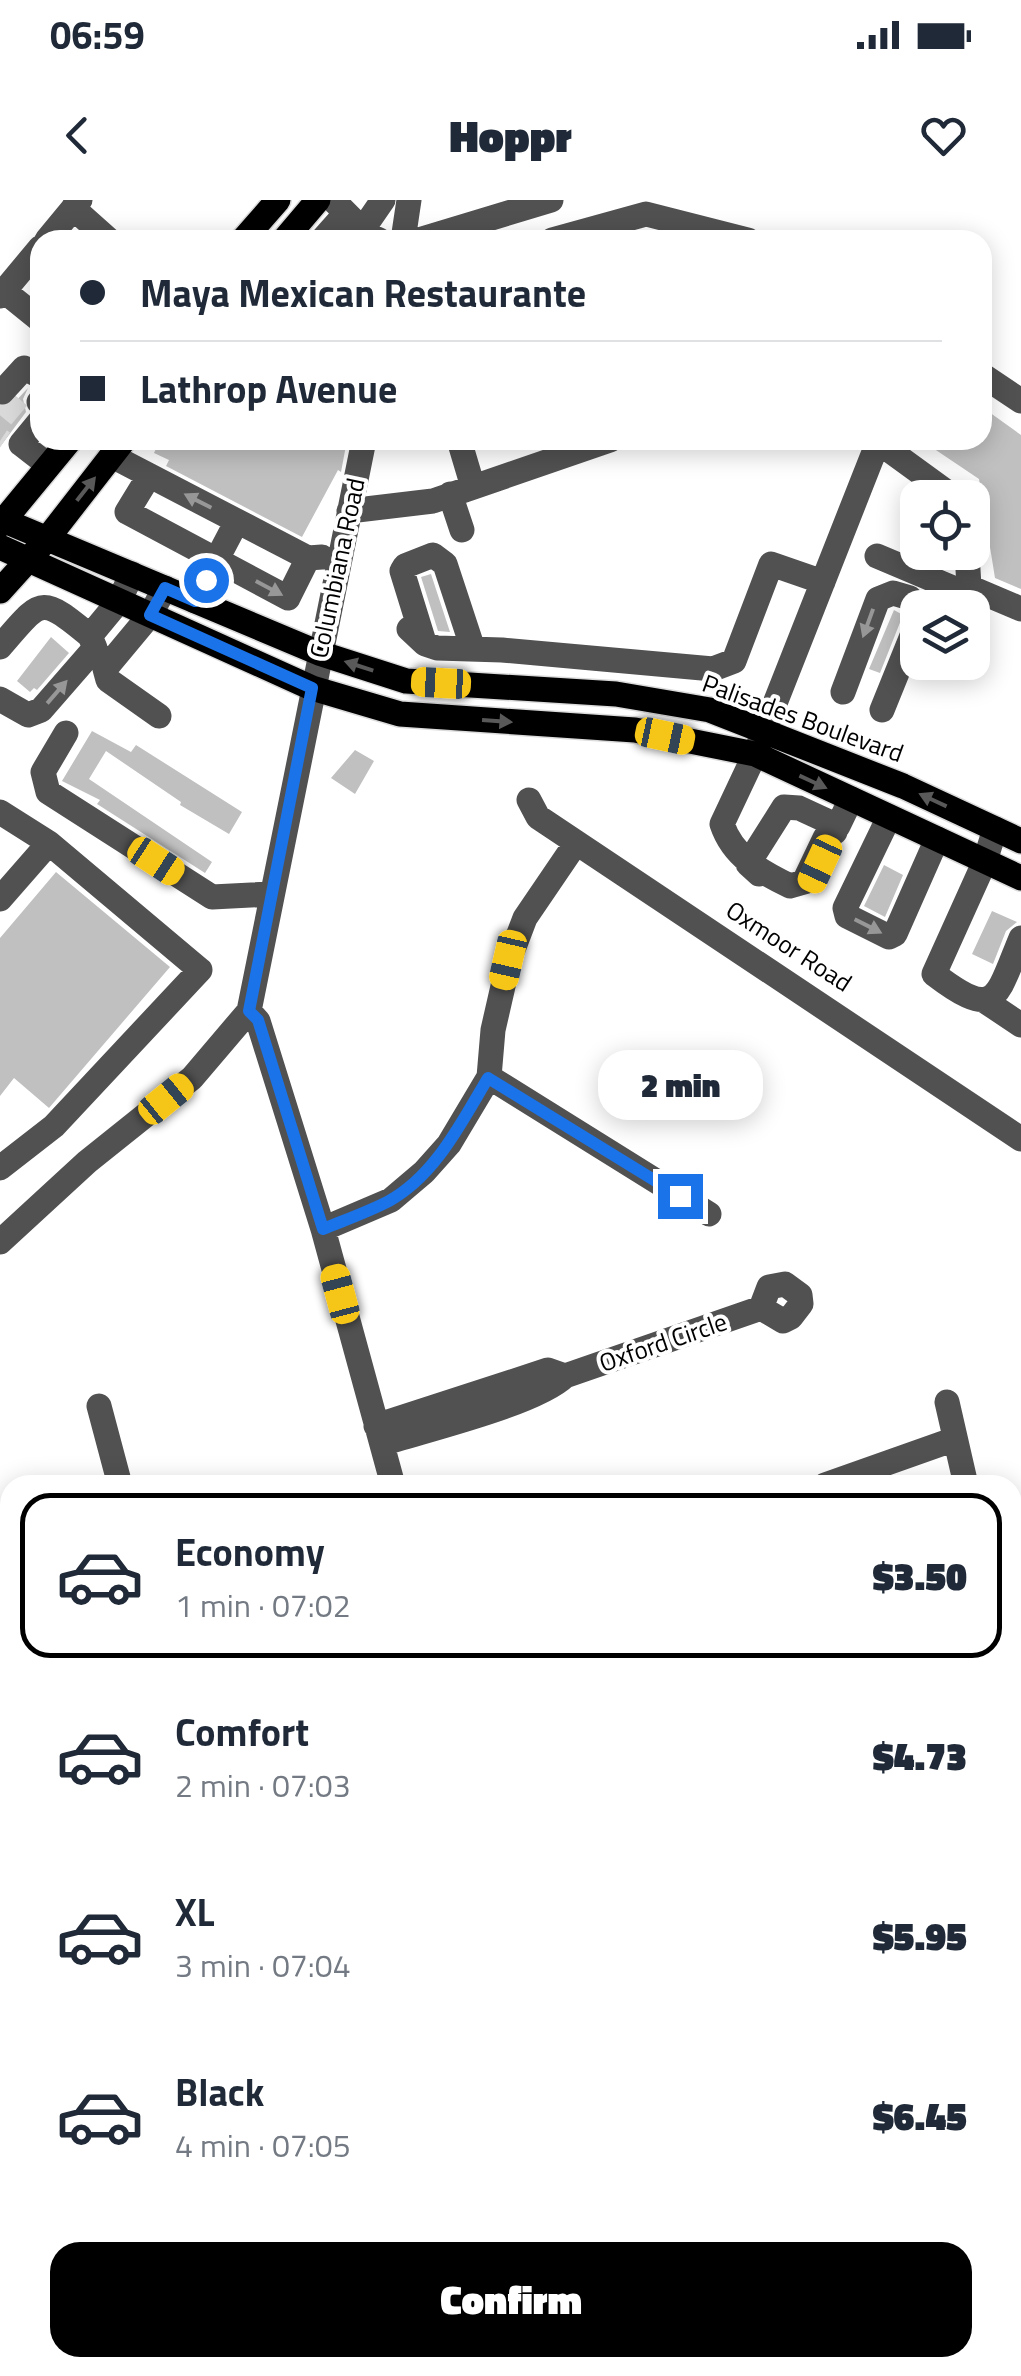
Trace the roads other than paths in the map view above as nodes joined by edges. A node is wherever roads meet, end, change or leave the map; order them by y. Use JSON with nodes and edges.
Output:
{"nodes":[{"id":1,"x":278,"y":200,"type":"edge"},
{"id":2,"x":318,"y":200,"type":"edge"},
{"id":3,"x":383,"y":200,"type":"edge"},
{"id":4,"x":410,"y":200,"type":"edge"},
{"id":5,"x":551,"y":200,"type":"edge"},
{"id":6,"x":77,"y":204,"type":"edge"},
{"id":7,"x":489,"y":209,"type":"edge"},
{"id":8,"x":355,"y":221,"type":"edge"},
{"id":9,"x":55,"y":230,"type":"edge"},
{"id":10,"x":100,"y":230,"type":"edge"},
{"id":11,"x":252,"y":230,"type":"edge"},
{"id":12,"x":292,"y":230,"type":"edge"},
{"id":13,"x":405,"y":230,"type":"edge"},
{"id":14,"x":449,"y":230,"type":"edge"},
{"id":15,"x":588,"y":230,"type":"edge"},
{"id":16,"x":709,"y":230,"type":"edge"},
{"id":17,"x":30,"y":260,"type":"edge"},
{"id":18,"x":2,"y":294,"type":"edge"},
{"id":19,"x":30,"y":313,"type":"edge"},
{"id":20,"x":992,"y":382,"type":"edge"},
{"id":21,"x":1021,"y":401,"type":"edge"},
{"id":22,"x":41,"y":450,"type":"edge"},
{"id":23,"x":61,"y":450,"type":"edge"},
{"id":24,"x":116,"y":450,"type":"edge"},
{"id":25,"x":120,"y":450,"type":"edge"},
{"id":26,"x":362,"y":450,"type":"edge"},
{"id":27,"x":459,"y":450,"type":"edge"},
{"id":28,"x":580,"y":450,"type":"edge"},
{"id":29,"x":874,"y":450,"type":"edge"},
{"id":30,"x":889,"y":450,"type":"edge"},
{"id":31,"x":48,"y":465,"type":"junction"},
{"id":32,"x":149,"y":476,"type":"junction"},
{"id":33,"x":930,"y":480,"type":"edge"},
{"id":34,"x":462,"y":490,"type":"junction"},
{"id":35,"x":348,"y":512,"type":"junction"},
{"id":36,"x":236,"y":521,"type":"junction"},
{"id":37,"x":1,"y":528,"type":"edge"},
{"id":38,"x":462,"y":530,"type":"dead end"},
{"id":39,"x":39,"y":549,"type":"junction"},
{"id":40,"x":340,"y":555,"type":"junction"},
{"id":41,"x":877,"y":556,"type":"dead end"},
{"id":42,"x":308,"y":558,"type":"junction"},
{"id":43,"x":216,"y":559,"type":"junction"},
{"id":44,"x":968,"y":570,"type":"edge"},
{"id":45,"x":132,"y":574,"type":"junction"},
{"id":46,"x":823,"y":582,"type":"junction"},
{"id":47,"x":165,"y":588,"type":"junction"},
{"id":48,"x":957,"y":590,"type":"edge"},
{"id":49,"x":0,"y":592,"type":"edge"},
{"id":50,"x":900,"y":595,"type":"edge"},
{"id":51,"x":119,"y":601,"type":"junction"},
{"id":52,"x":195,"y":601,"type":"junction"},
{"id":53,"x":1021,"y":609,"type":"edge"},
{"id":54,"x":150,"y":615,"type":"junction"},
{"id":55,"x":90,"y":636,"type":"junction"},
{"id":56,"x":0,"y":648,"type":"edge"},
{"id":57,"x":473,"y":649,"type":"junction"},
{"id":58,"x":319,"y":652,"type":"junction"},
{"id":59,"x":900,"y":666,"type":"edge"},
{"id":60,"x":312,"y":688,"type":"junction"},
{"id":61,"x":843,"y":692,"type":"dead end"},
{"id":62,"x":0,"y":699,"type":"edge"},
{"id":63,"x":882,"y":710,"type":"dead end"},
{"id":64,"x":159,"y":716,"type":"dead end"},
{"id":65,"x":66,"y":733,"type":"dead end"},
{"id":66,"x":759,"y":743,"type":"junction"},
{"id":67,"x":851,"y":799,"type":"junction"},
{"id":68,"x":529,"y":800,"type":"dead end"},
{"id":69,"x":0,"y":812,"type":"edge"},
{"id":70,"x":890,"y":817,"type":"junction"},
{"id":71,"x":836,"y":829,"type":"junction"},
{"id":72,"x":995,"y":829,"type":"junction"},
{"id":73,"x":937,"y":839,"type":"junction"},
{"id":74,"x":1021,"y":841,"type":"edge"},
{"id":75,"x":50,"y":843,"type":"junction"},
{"id":76,"x":576,"y":843,"type":"junction"},
{"id":77,"x":985,"y":861,"type":"junction"},
{"id":78,"x":748,"y":864,"type":"junction"},
{"id":79,"x":1021,"y":878,"type":"edge"},
{"id":80,"x":271,"y":894,"type":"junction"},
{"id":81,"x":0,"y":899,"type":"edge"},
{"id":82,"x":1021,"y":938,"type":"edge"},
{"id":83,"x":985,"y":1002,"type":"junction"},
{"id":84,"x":249,"y":1011,"type":"junction"},
{"id":85,"x":1021,"y":1026,"type":"edge"},
{"id":86,"x":488,"y":1078,"type":"junction"},
{"id":87,"x":1021,"y":1138,"type":"edge"},
{"id":88,"x":0,"y":1168,"type":"edge"},
{"id":89,"x":710,"y":1214,"type":"dead end"},
{"id":90,"x":323,"y":1229,"type":"junction"},
{"id":91,"x":0,"y":1242,"type":"edge"},
{"id":92,"x":761,"y":1308,"type":"dead end"},
{"id":93,"x":946,"y":1402,"type":"dead end"},
{"id":94,"x":99,"y":1406,"type":"dead end"},
{"id":95,"x":379,"y":1435,"type":"junction"},
{"id":96,"x":954,"y":1439,"type":"junction"},
{"id":97,"x":117,"y":1475,"type":"edge"},
{"id":98,"x":391,"y":1475,"type":"edge"},
{"id":99,"x":853,"y":1475,"type":"edge"},
{"id":100,"x":963,"y":1475,"type":"edge"}],
"edges":[{"from":1,"to":11,"type":"main road"},
{"from":2,"to":12,"type":"main road"},
{"from":3,"to":8,"type":"street"},
{"from":4,"to":13,"type":"street"},
{"from":5,"to":7,"type":"street"},
{"from":6,"to":9,"type":"street"},
{"from":6,"to":10,"type":"street"},
{"from":7,"to":14,"type":"street"},
{"from":15,"to":16,"type":"street"},
{"from":17,"to":18,"type":"street"},
{"from":18,"to":19,"type":"street"},
{"from":20,"to":21,"type":"street"},
{"from":22,"to":31,"type":"street"},
{"from":23,"to":31,"type":"main road"},
{"from":39,"to":24,"type":"main road","one_way":true},
{"from":25,"to":32,"type":"street"},
{"from":26,"to":35,"type":"street","name":"Columbiana Road"},
{"from":27,"to":34,"type":"street"},
{"from":28,"to":34,"type":"street"},
{"from":29,"to":46,"type":"street"},
{"from":30,"to":33,"type":"street"},
{"from":31,"to":37,"type":"main road"},
{"from":36,"to":32,"type":"street","one_way":true},
{"from":32,"to":43,"type":"street"},
{"from":34,"to":35,"type":"street"},
{"from":34,"to":38,"type":"street"},
{"from":35,"to":40,"type":"street","name":"Columbiana Road"},
{"from":36,"to":42,"type":"street"},
{"from":36,"to":43,"type":"street"},
{"from":37,"to":39,"type":"main road"},
{"from":39,"to":45,"type":"main road"},
{"from":39,"to":49,"type":"main road"},
{"from":39,"to":51,"type":"main road"},
{"from":40,"to":42,"type":"street"},
{"from":40,"to":58,"type":"street","name":"Columbiana Road"},
{"from":41,"to":48,"type":"street"},
{"from":43,"to":42,"type":"street","one_way":true},
{"from":43,"to":52,"type":"street"},
{"from":44,"to":53,"type":"street"},
{"from":45,"to":47,"type":"main road"},
{"from":45,"to":51,"type":"street"},
{"from":46,"to":57,"type":"street"},
{"from":46,"to":66,"type":"street"},
{"from":47,"to":52,"type":"main road"},
{"from":47,"to":54,"type":"street"},
{"from":50,"to":61,"type":"street","one_way":true},
{"from":51,"to":54,"type":"main road"},
{"from":51,"to":55,"type":"street"},
{"from":52,"to":58,"type":"main road"},
{"from":54,"to":60,"type":"main road"},
{"from":54,"to":64,"type":"street"},
{"from":55,"to":56,"type":"street"},
{"from":62,"to":55,"type":"street","one_way":true},
{"from":57,"to":57,"type":"street"},
{"from":58,"to":60,"type":"street","name":"Columbiana Road"},
{"from":66,"to":58,"type":"main road","name":"Palisades Boulevard","one_way":true},
{"from":59,"to":63,"type":"street"},
{"from":60,"to":66,"type":"main road","name":"Palisades Boulevard","one_way":true},
{"from":60,"to":80,"type":"street","name":"Columbiana Road"},
{"from":65,"to":80,"type":"street"},
{"from":66,"to":67,"type":"main road","name":"Palisades Boulevard","one_way":true},
{"from":72,"to":66,"type":"main road","name":"Palisades Boulevard","one_way":true},
{"from":66,"to":78,"type":"street"},
{"from":67,"to":70,"type":"main road","name":"Palisades Boulevard"},
{"from":67,"to":71,"type":"street"},
{"from":68,"to":76,"type":"street","name":"Oxmoor Road"},
{"from":69,"to":75,"type":"street"},
{"from":70,"to":73,"type":"main road","name":"Palisades Boulevard"},
{"from":70,"to":73,"type":"street","one_way":true},
{"from":71,"to":78,"type":"street"},
{"from":71,"to":78,"type":"street"},
{"from":72,"to":74,"type":"main road","name":"Palisades Boulevard"},
{"from":72,"to":77,"type":"street"},
{"from":73,"to":77,"type":"main road","name":"Palisades Boulevard"},
{"from":75,"to":81,"type":"street"},
{"from":75,"to":88,"type":"street"},
{"from":76,"to":86,"type":"street"},
{"from":76,"to":87,"type":"street","name":"Oxmoor Road"},
{"from":77,"to":79,"type":"main road","name":"Palisades Boulevard"},
{"from":77,"to":83,"type":"street"},
{"from":80,"to":84,"type":"street","name":"Columbiana Road"},
{"from":82,"to":83,"type":"street"},
{"from":83,"to":85,"type":"street"},
{"from":84,"to":90,"type":"street"},
{"from":84,"to":91,"type":"street","name":"Columbiana Road"},
{"from":86,"to":89,"type":"street"},
{"from":86,"to":90,"type":"street"},
{"from":90,"to":95,"type":"street"},
{"from":92,"to":95,"type":"street","name":"Oxford Circle"},
{"from":93,"to":96,"type":"street"},
{"from":94,"to":97,"type":"street"},
{"from":95,"to":98,"type":"street"},
{"from":96,"to":99,"type":"street"},
{"from":96,"to":100,"type":"street"}]}
